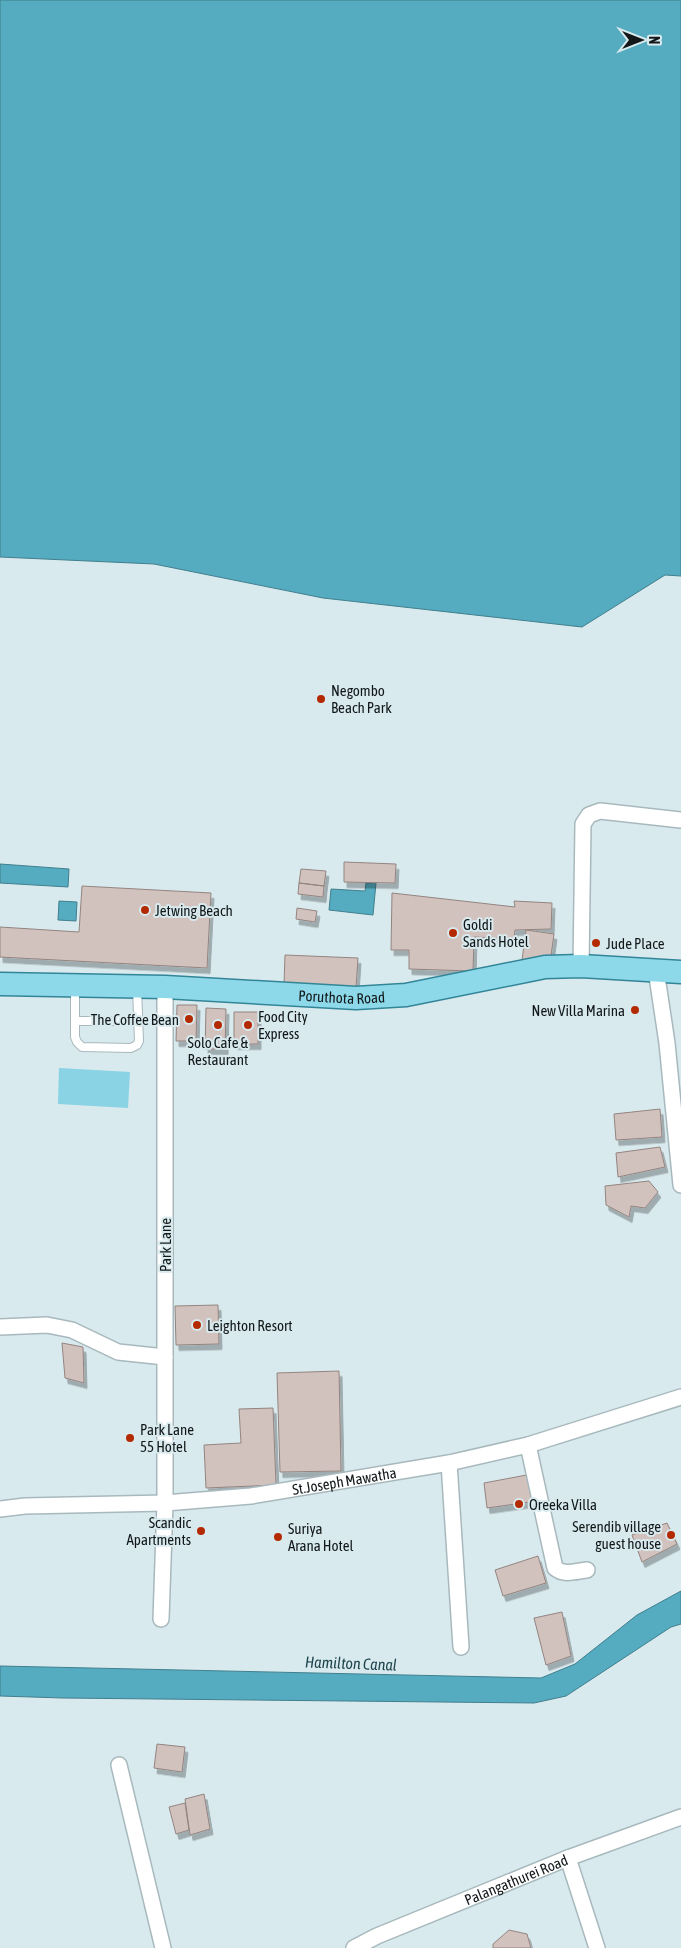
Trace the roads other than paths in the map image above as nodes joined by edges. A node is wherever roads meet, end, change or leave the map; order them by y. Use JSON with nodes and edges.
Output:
{"nodes":[{"id":1,"x":681,"y":820,"type":"edge"},
{"id":2,"x":581,"y":966,"type":"junction"},
{"id":3,"x":656,"y":970,"type":"junction"},
{"id":4,"x":681,"y":972,"type":"edge"},
{"id":5,"x":0,"y":984,"type":"edge"},
{"id":6,"x":75,"y":985,"type":"junction"},
{"id":7,"x":137,"y":986,"type":"junction"},
{"id":8,"x":165,"y":987,"type":"junction"},
{"id":9,"x":75,"y":1021,"type":"junction"},
{"id":10,"x":138,"y":1021,"type":"junction"},
{"id":11,"x":681,"y":1185,"type":"edge"},
{"id":12,"x":0,"y":1327,"type":"edge"},
{"id":13,"x":165,"y":1357,"type":"junction"},
{"id":14,"x":681,"y":1397,"type":"edge"},
{"id":15,"x":528,"y":1445,"type":"junction"},
{"id":16,"x":449,"y":1463,"type":"junction"},
{"id":17,"x":165,"y":1503,"type":"junction"},
{"id":18,"x":0,"y":1509,"type":"edge"},
{"id":19,"x":587,"y":1570,"type":"dead end"},
{"id":20,"x":161,"y":1619,"type":"dead end"},
{"id":21,"x":461,"y":1646,"type":"dead end"},
{"id":22,"x":119,"y":1765,"type":"dead end"},
{"id":23,"x":681,"y":1817,"type":"edge"},
{"id":24,"x":568,"y":1858,"type":"junction"},
{"id":25,"x":379,"y":1942,"type":"edge"},
{"id":26,"x":163,"y":1948,"type":"edge"},
{"id":27,"x":354,"y":1948,"type":"edge"},
{"id":28,"x":597,"y":1948,"type":"edge"}],
"edges":[{"from":1,"to":2,"type":"street"},
{"from":2,"to":3,"type":"main road","name":"Poruthota Road"},
{"from":2,"to":8,"type":"main road","name":"Poruthota Road"},
{"from":3,"to":4,"type":"main road","name":"Poruthota Road"},
{"from":3,"to":11,"type":"street"},
{"from":5,"to":6,"type":"main road","name":"Poruthota Road"},
{"from":6,"to":7,"type":"main road","name":"Poruthota Road"},
{"from":6,"to":9,"type":"lane"},
{"from":7,"to":8,"type":"main road","name":"Poruthota Road"},
{"from":7,"to":10,"type":"lane"},
{"from":8,"to":13,"type":"street","name":"Park Lane"},
{"from":9,"to":10,"type":"lane"},
{"from":9,"to":10,"type":"lane"},
{"from":12,"to":13,"type":"street"},
{"from":13,"to":17,"type":"street","name":"Park Lane"},
{"from":14,"to":15,"type":"street","name":"St.Joseph Mawatha"},
{"from":15,"to":16,"type":"street","name":"St.Joseph Mawatha"},
{"from":15,"to":19,"type":"street"},
{"from":16,"to":17,"type":"street","name":"St.Joseph Mawatha"},
{"from":16,"to":21,"type":"street"},
{"from":17,"to":18,"type":"street","name":"St.Joseph Mawatha"},
{"from":17,"to":20,"type":"street","name":"Park Lane"},
{"from":22,"to":26,"type":"street"},
{"from":23,"to":24,"type":"street","name":"Palangathurei Road"},
{"from":24,"to":25,"type":"street","name":"Palangathurei Road"},
{"from":24,"to":28,"type":"street"},
{"from":25,"to":27,"type":"street","name":"Palangathurei Road"}]}
